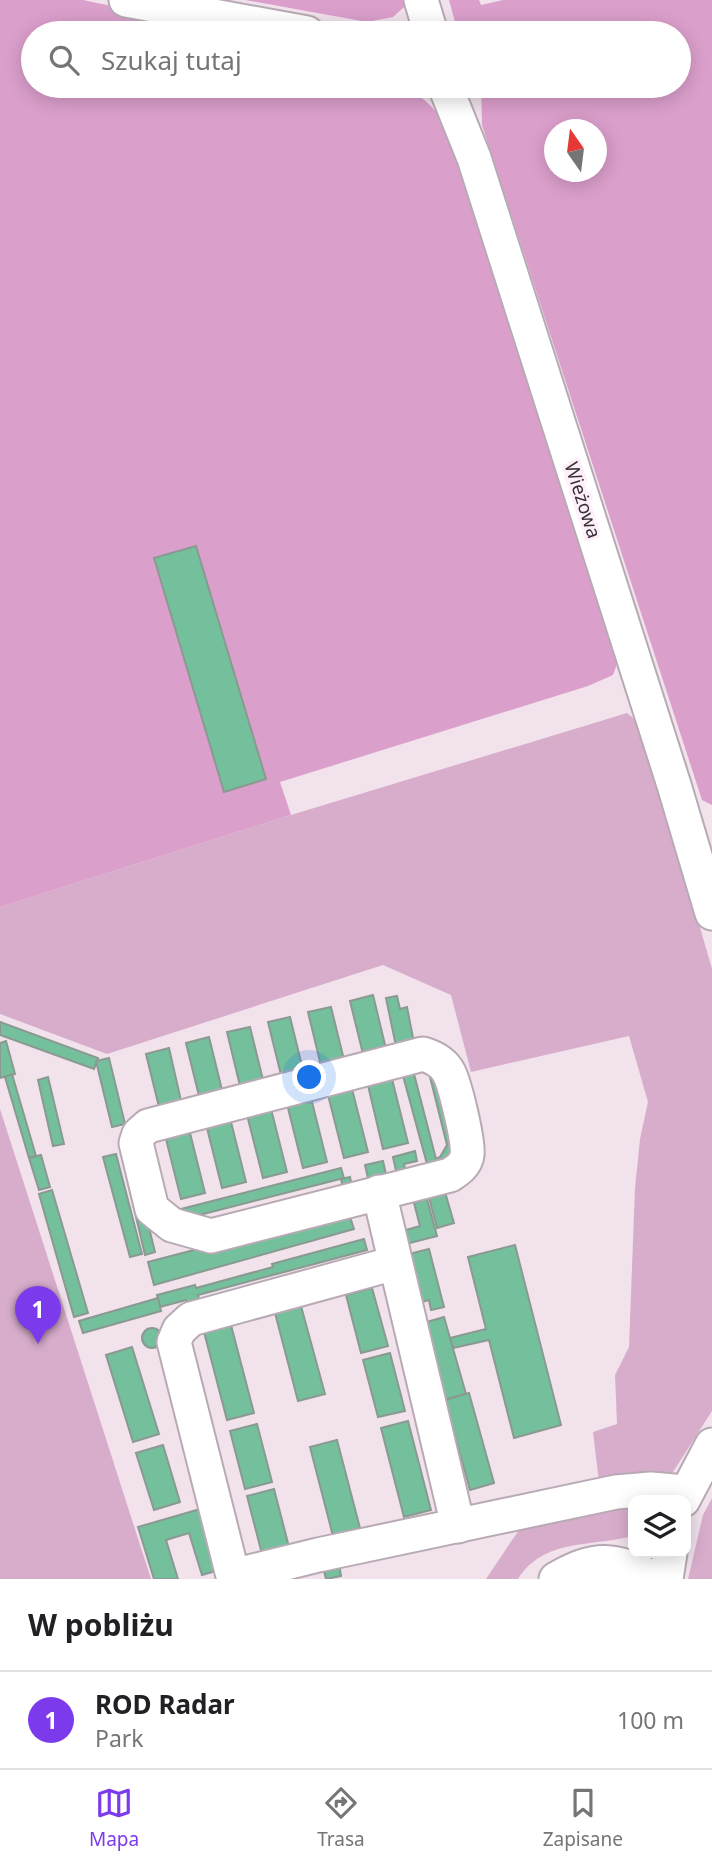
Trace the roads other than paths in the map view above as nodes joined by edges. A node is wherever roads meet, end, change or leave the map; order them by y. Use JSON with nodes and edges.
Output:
{"nodes":[{"id":1,"x":127,"y":0,"type":"edge"},
{"id":2,"x":421,"y":0,"type":"edge"},
{"id":3,"x":242,"y":21,"type":"edge"},
{"id":4,"x":427,"y":21,"type":"edge"},
{"id":5,"x":449,"y":98,"type":"edge"},
{"id":6,"x":702,"y":839,"type":"edge"},
{"id":7,"x":712,"y":913,"type":"edge"},
{"id":8,"x":379,"y":1192,"type":"junction"},
{"id":9,"x":395,"y":1263,"type":"junction"},
{"id":10,"x":712,"y":1445,"type":"edge"},
{"id":11,"x":679,"y":1495,"type":"edge"},
{"id":12,"x":685,"y":1495,"type":"edge"},
{"id":13,"x":458,"y":1526,"type":"junction"},
{"id":14,"x":669,"y":1558,"type":"edge"},
{"id":15,"x":556,"y":1579,"type":"edge"},
{"id":16,"x":655,"y":1579,"type":"edge"},
{"id":17,"x":666,"y":1579,"type":"edge"}],
"edges":[{"from":1,"to":3,"type":"lane"},
{"from":2,"to":4,"type":"lane"},
{"from":5,"to":6,"type":"lane","name":"Wieżowa"},
{"from":6,"to":7,"type":"lane","name":"Wieżowa"},
{"from":8,"to":8,"type":"lane"},
{"from":8,"to":9,"type":"lane"},
{"from":9,"to":13,"type":"lane"},
{"from":9,"to":13,"type":"lane"},
{"from":10,"to":12,"type":"lane"},
{"from":11,"to":13,"type":"lane"},
{"from":14,"to":17,"type":"lane"},
{"from":15,"to":16,"type":"lane"}]}
